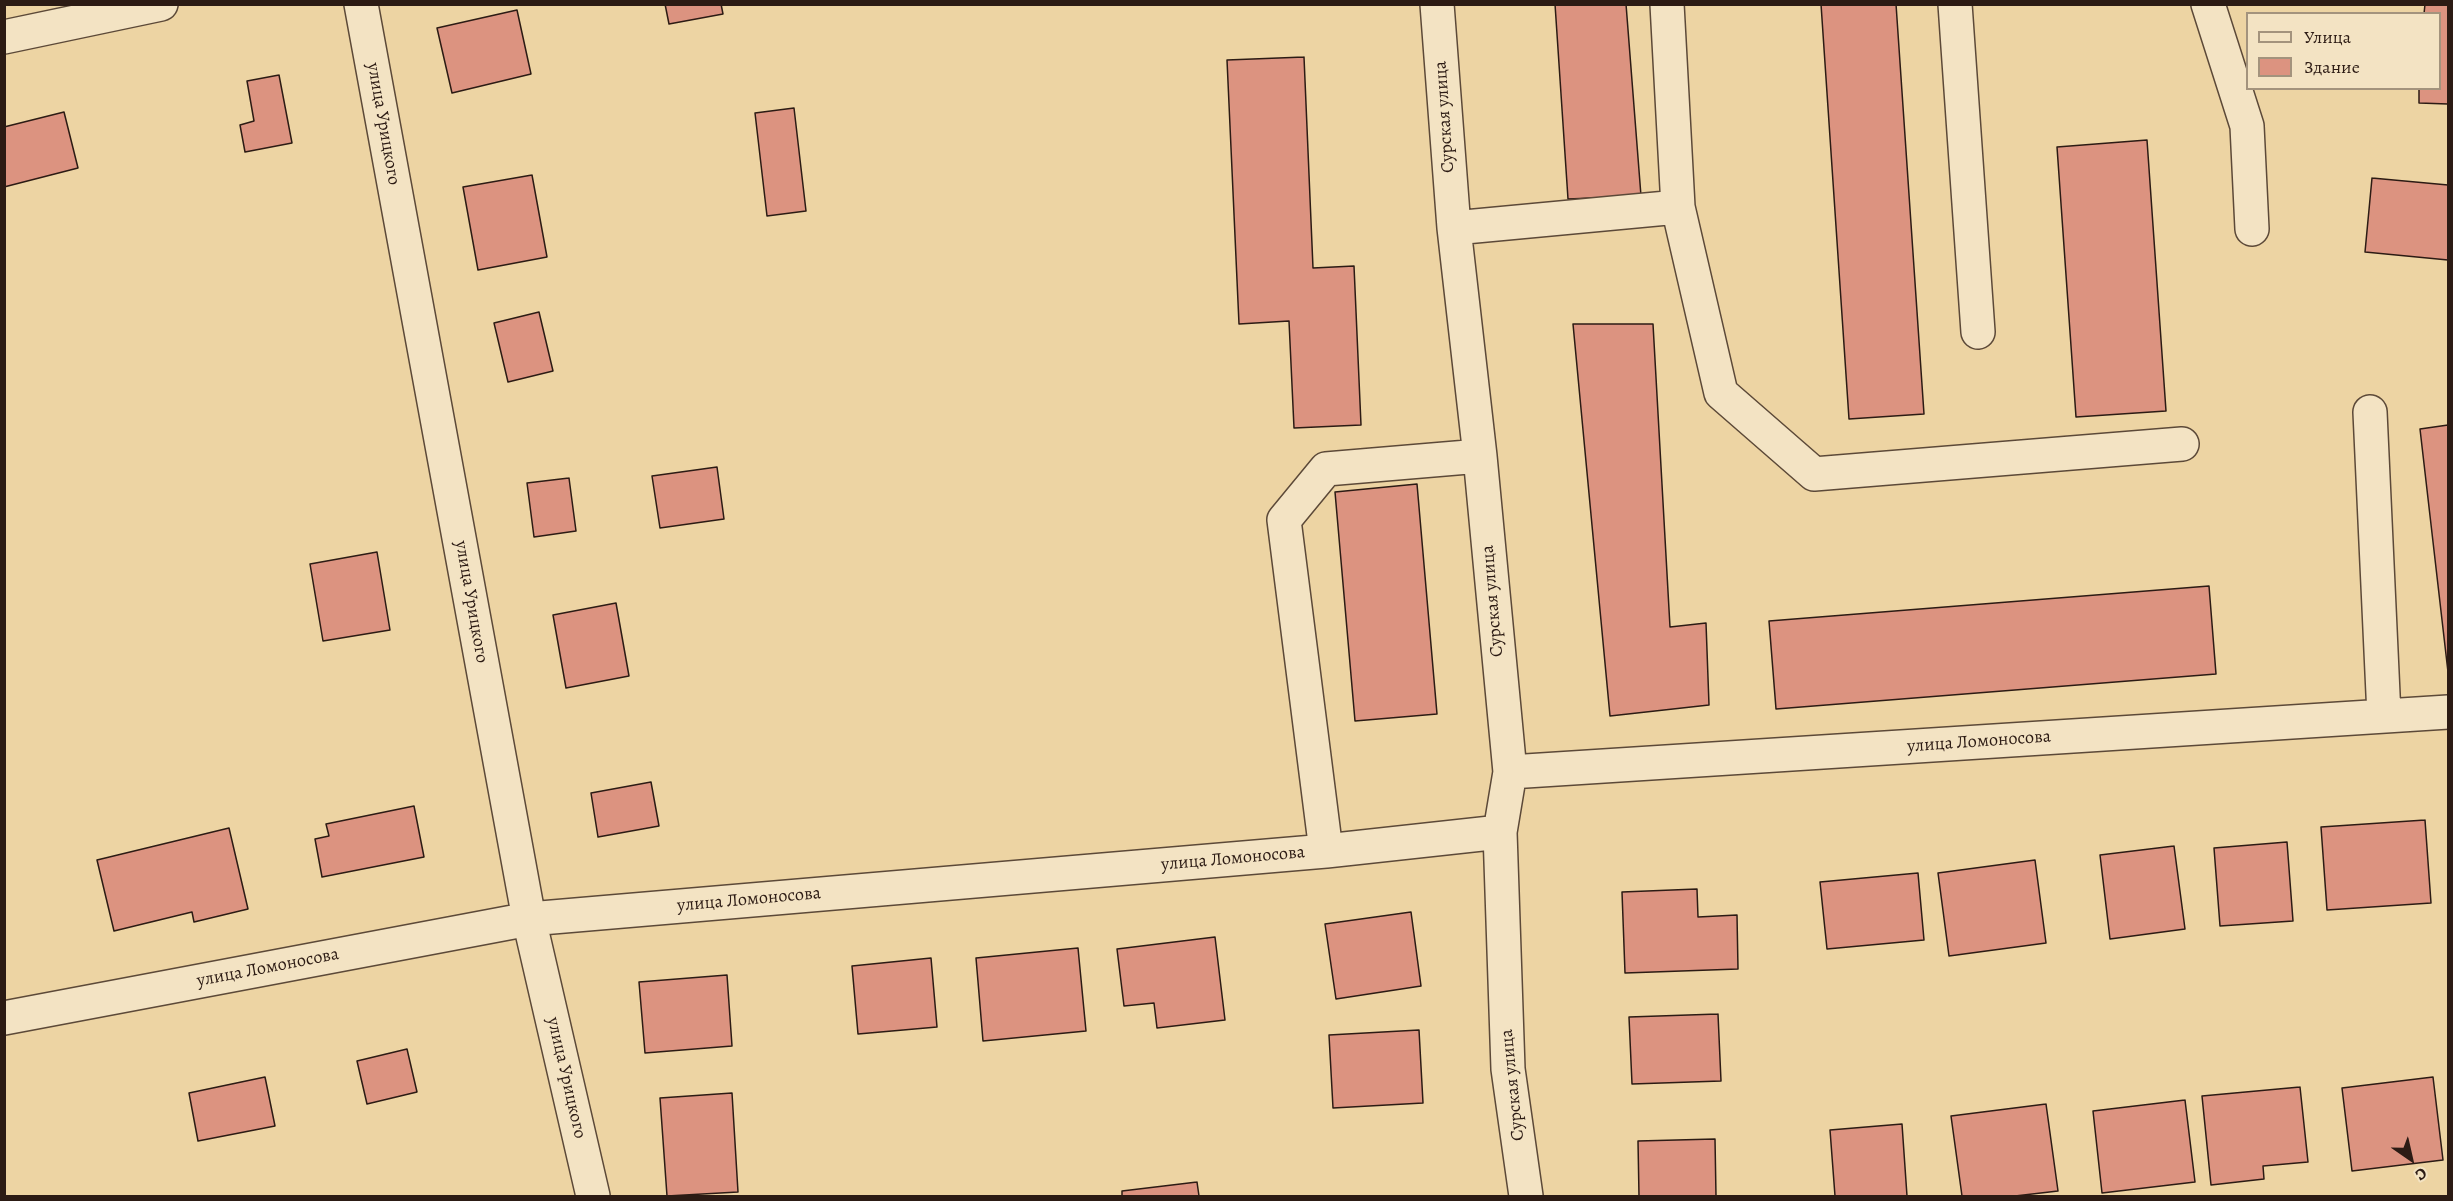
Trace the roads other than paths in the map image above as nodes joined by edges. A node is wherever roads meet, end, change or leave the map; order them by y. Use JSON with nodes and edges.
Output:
{"nodes":[{"id":1,"x":161,"y":4,"type":"edge"},
{"id":2,"x":361,"y":4,"type":"edge"},
{"id":3,"x":1437,"y":4,"type":"edge"},
{"id":4,"x":1667,"y":4,"type":"edge"},
{"id":5,"x":1955,"y":4,"type":"edge"},
{"id":6,"x":2208,"y":4,"type":"edge"},
{"id":7,"x":4,"y":37,"type":"edge"},
{"id":8,"x":1678,"y":207,"type":"junction"},
{"id":9,"x":1454,"y":228,"type":"junction"},
{"id":10,"x":2252,"y":230,"type":"dead end"},
{"id":11,"x":1978,"y":332,"type":"dead end"},
{"id":12,"x":2370,"y":412,"type":"dead end"},
{"id":13,"x":2182,"y":444,"type":"dead end"},
{"id":14,"x":1480,"y":456,"type":"junction"},
{"id":15,"x":2448,"y":712,"type":"edge"},
{"id":16,"x":2384,"y":716,"type":"junction"},
{"id":17,"x":1510,"y":772,"type":"junction"},
{"id":18,"x":1500,"y":832,"type":"junction"},
{"id":19,"x":1326,"y":851,"type":"junction"},
{"id":20,"x":529,"y":919,"type":"junction"},
{"id":21,"x":4,"y":1018,"type":"edge"},
{"id":22,"x":593,"y":1197,"type":"edge"},
{"id":23,"x":1526,"y":1197,"type":"edge"}],
"edges":[{"from":1,"to":7,"type":"street"},
{"from":2,"to":20,"type":"street","name":"улица Урицкого"},
{"from":3,"to":9,"type":"street","name":"Сурская улица"},
{"from":4,"to":8,"type":"street"},
{"from":5,"to":11,"type":"street"},
{"from":6,"to":10,"type":"street"},
{"from":8,"to":9,"type":"street"},
{"from":8,"to":13,"type":"street"},
{"from":9,"to":14,"type":"street","name":"Сурская улица"},
{"from":12,"to":16,"type":"street"},
{"from":14,"to":17,"type":"street","name":"Сурская улица"},
{"from":14,"to":19,"type":"street"},
{"from":15,"to":16,"type":"street","name":"улица Ломоносова"},
{"from":16,"to":17,"type":"street","name":"улица Ломоносова"},
{"from":17,"to":18,"type":"street","name":"Сурская улица"},
{"from":18,"to":19,"type":"street","name":"улица Ломоносова"},
{"from":18,"to":23,"type":"street","name":"Сурская улица"},
{"from":19,"to":20,"type":"street","name":"улица Ломоносова"},
{"from":20,"to":21,"type":"street","name":"улица Ломоносова"},
{"from":20,"to":22,"type":"street","name":"улица Урицкого"}]}
